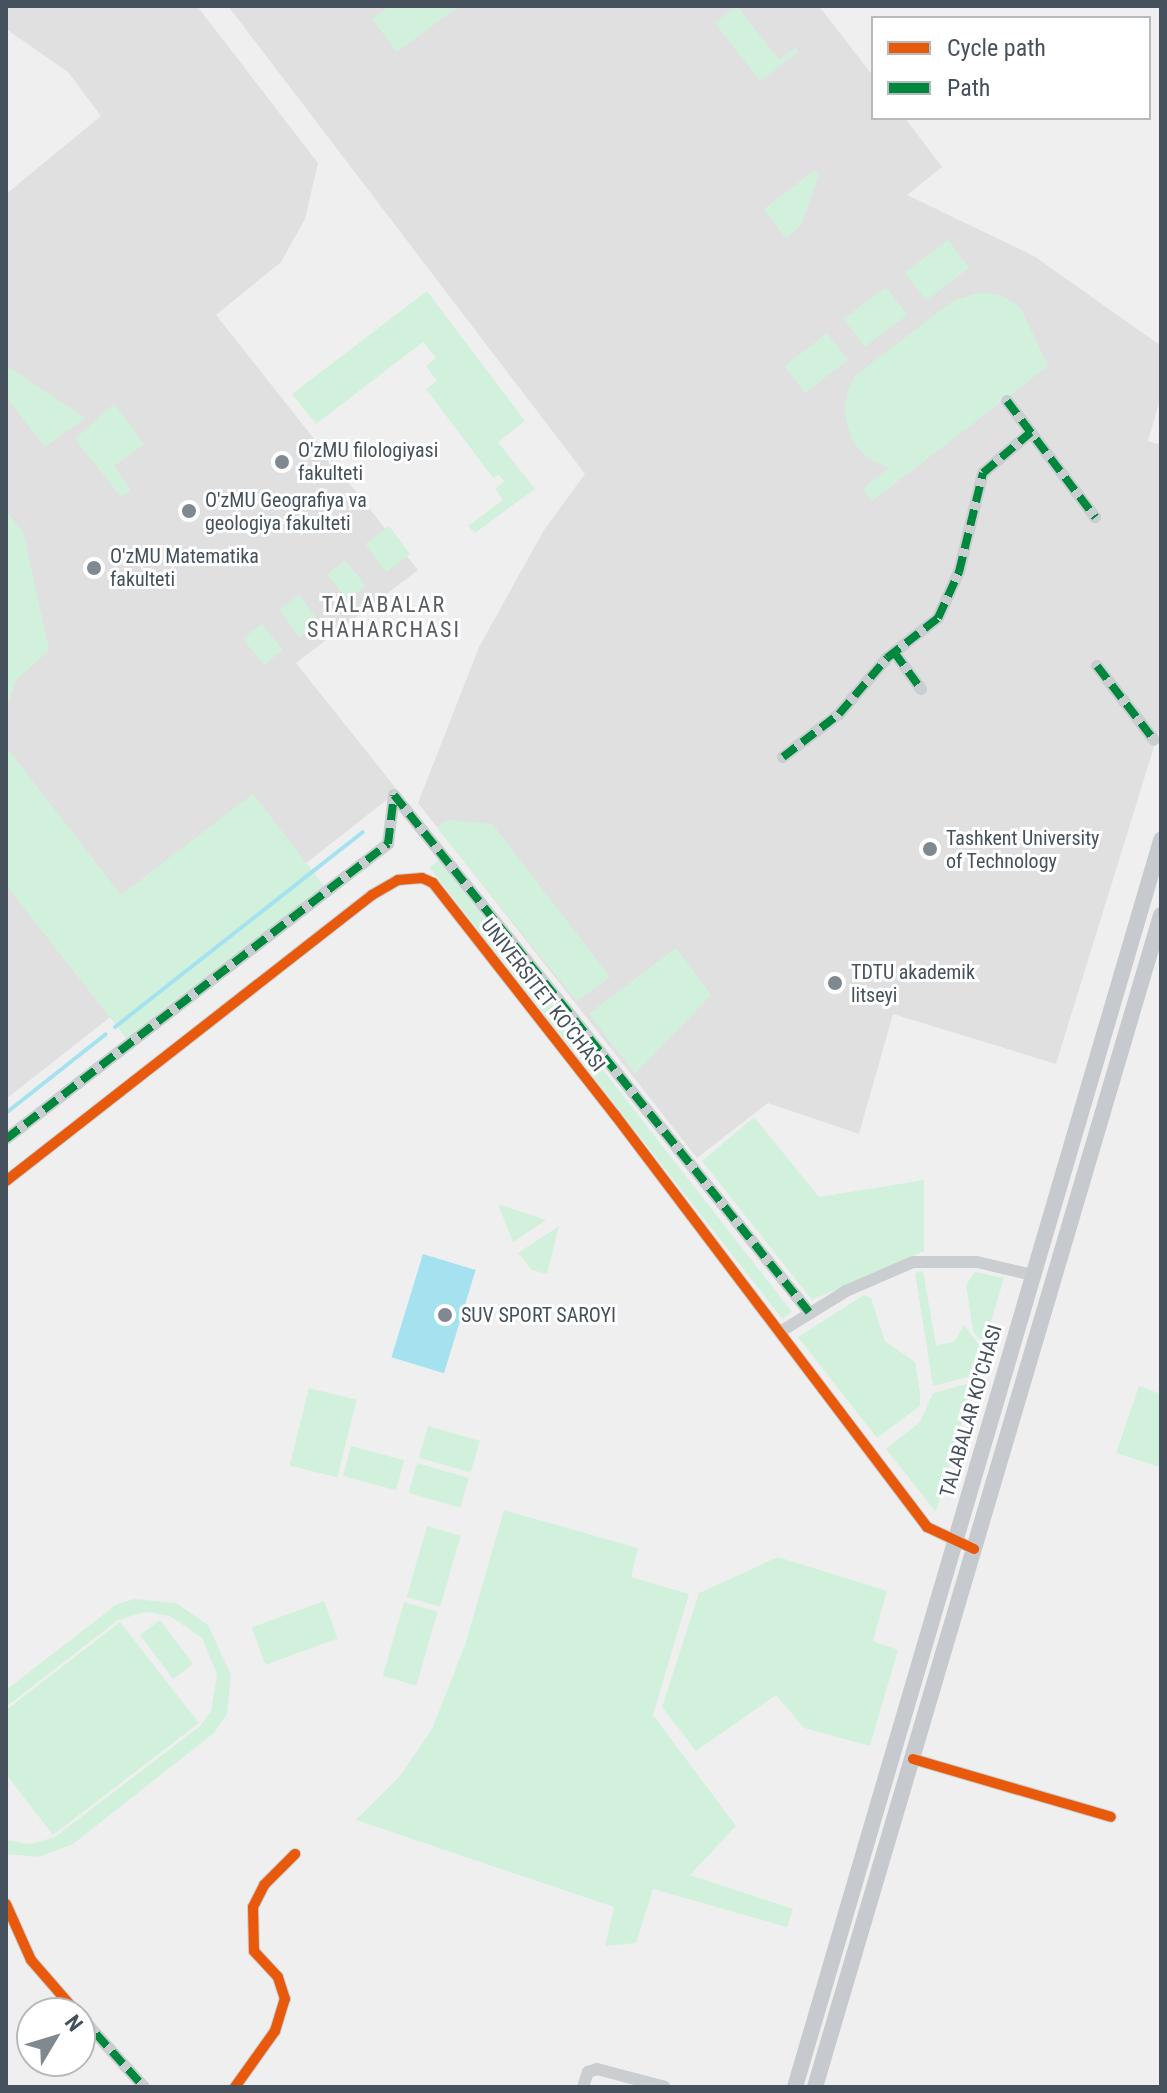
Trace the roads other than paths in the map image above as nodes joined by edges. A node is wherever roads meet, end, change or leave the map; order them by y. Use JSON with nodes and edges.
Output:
{"nodes":[{"id":1,"x":1007,"y":401,"type":"dead end"},
{"id":2,"x":1031,"y":432,"type":"junction"},
{"id":3,"x":1095,"y":517,"type":"dead end"},
{"id":4,"x":894,"y":652,"type":"junction"},
{"id":5,"x":1097,"y":666,"type":"dead end"},
{"id":6,"x":921,"y":689,"type":"dead end"},
{"id":7,"x":1154,"y":740,"type":"dead end"},
{"id":8,"x":783,"y":757,"type":"dead end"},
{"id":9,"x":1161,"y":840,"type":"edge"},
{"id":10,"x":1161,"y":915,"type":"edge"},
{"id":11,"x":1080,"y":1110,"type":"junction"},
{"id":12,"x":1102,"y":1116,"type":"junction"},
{"id":13,"x":6,"y":1139,"type":"edge"},
{"id":14,"x":6,"y":1181,"type":"edge"},
{"id":15,"x":1033,"y":1275,"type":"junction"},
{"id":16,"x":809,"y":1312,"type":"junction"},
{"id":17,"x":780,"y":1332,"type":"junction"},
{"id":18,"x":953,"y":1543,"type":"junction"},
{"id":19,"x":974,"y":1549,"type":"junction"},
{"id":20,"x":913,"y":1759,"type":"junction"},
{"id":21,"x":1111,"y":1817,"type":"dead end"},
{"id":22,"x":295,"y":1854,"type":"dead end"},
{"id":23,"x":6,"y":1904,"type":"edge"},
{"id":24,"x":843,"y":1923,"type":"junction"},
{"id":25,"x":862,"y":1928,"type":"junction"},
{"id":26,"x":63,"y":1997,"type":"edge"},
{"id":27,"x":96,"y":2034,"type":"edge"},
{"id":28,"x":144,"y":2087,"type":"edge"},
{"id":29,"x":235,"y":2087,"type":"edge"},
{"id":30,"x":583,"y":2087,"type":"edge"},
{"id":31,"x":665,"y":2087,"type":"edge"},
{"id":32,"x":795,"y":2087,"type":"edge"},
{"id":33,"x":815,"y":2087,"type":"edge"}],
"edges":[{"from":1,"to":2,"type":"street"},
{"from":2,"to":3,"type":"street"},
{"from":2,"to":4,"type":"street"},
{"from":4,"to":6,"type":"street"},
{"from":4,"to":8,"type":"street"},
{"from":5,"to":7,"type":"street"},
{"from":9,"to":11,"type":"main road","name":"TALABALAR KO'CHASI"},
{"from":10,"to":12,"type":"main road","name":"TALABALAR KO'CHASI"},
{"from":11,"to":12,"type":"main road"},
{"from":11,"to":15,"type":"main road","name":"TALABALAR KO'CHASI"},
{"from":12,"to":19,"type":"main road","name":"TALABALAR KO'CHASI"},
{"from":13,"to":16,"type":"street","name":"UNIVERSITET KO'CHASI"},
{"from":14,"to":17,"type":"street","name":"UNIVERSITET KO'CHASI"},
{"from":15,"to":16,"type":"street"},
{"from":15,"to":18,"type":"main road","name":"TALABALAR KO'CHASI"},
{"from":16,"to":17,"type":"street"},
{"from":17,"to":18,"type":"street","name":"UNIVERSITET KO'CHASI"},
{"from":18,"to":19,"type":"street"},
{"from":18,"to":24,"type":"main road","name":"TALABALAR KO'CHASI"},
{"from":19,"to":20,"type":"main road","name":"TALABALAR KO'CHASI"},
{"from":20,"to":21,"type":"street"},
{"from":20,"to":25,"type":"main road","name":"TALABALAR KO'CHASI"},
{"from":22,"to":29,"type":"street"},
{"from":23,"to":26,"type":"street"},
{"from":24,"to":25,"type":"main road"},
{"from":24,"to":32,"type":"main road","name":"TALABALAR KO'CHASI"},
{"from":25,"to":33,"type":"main road","name":"TALABALAR KO'CHASI"},
{"from":27,"to":28,"type":"street"},
{"from":30,"to":31,"type":"street"}]}
